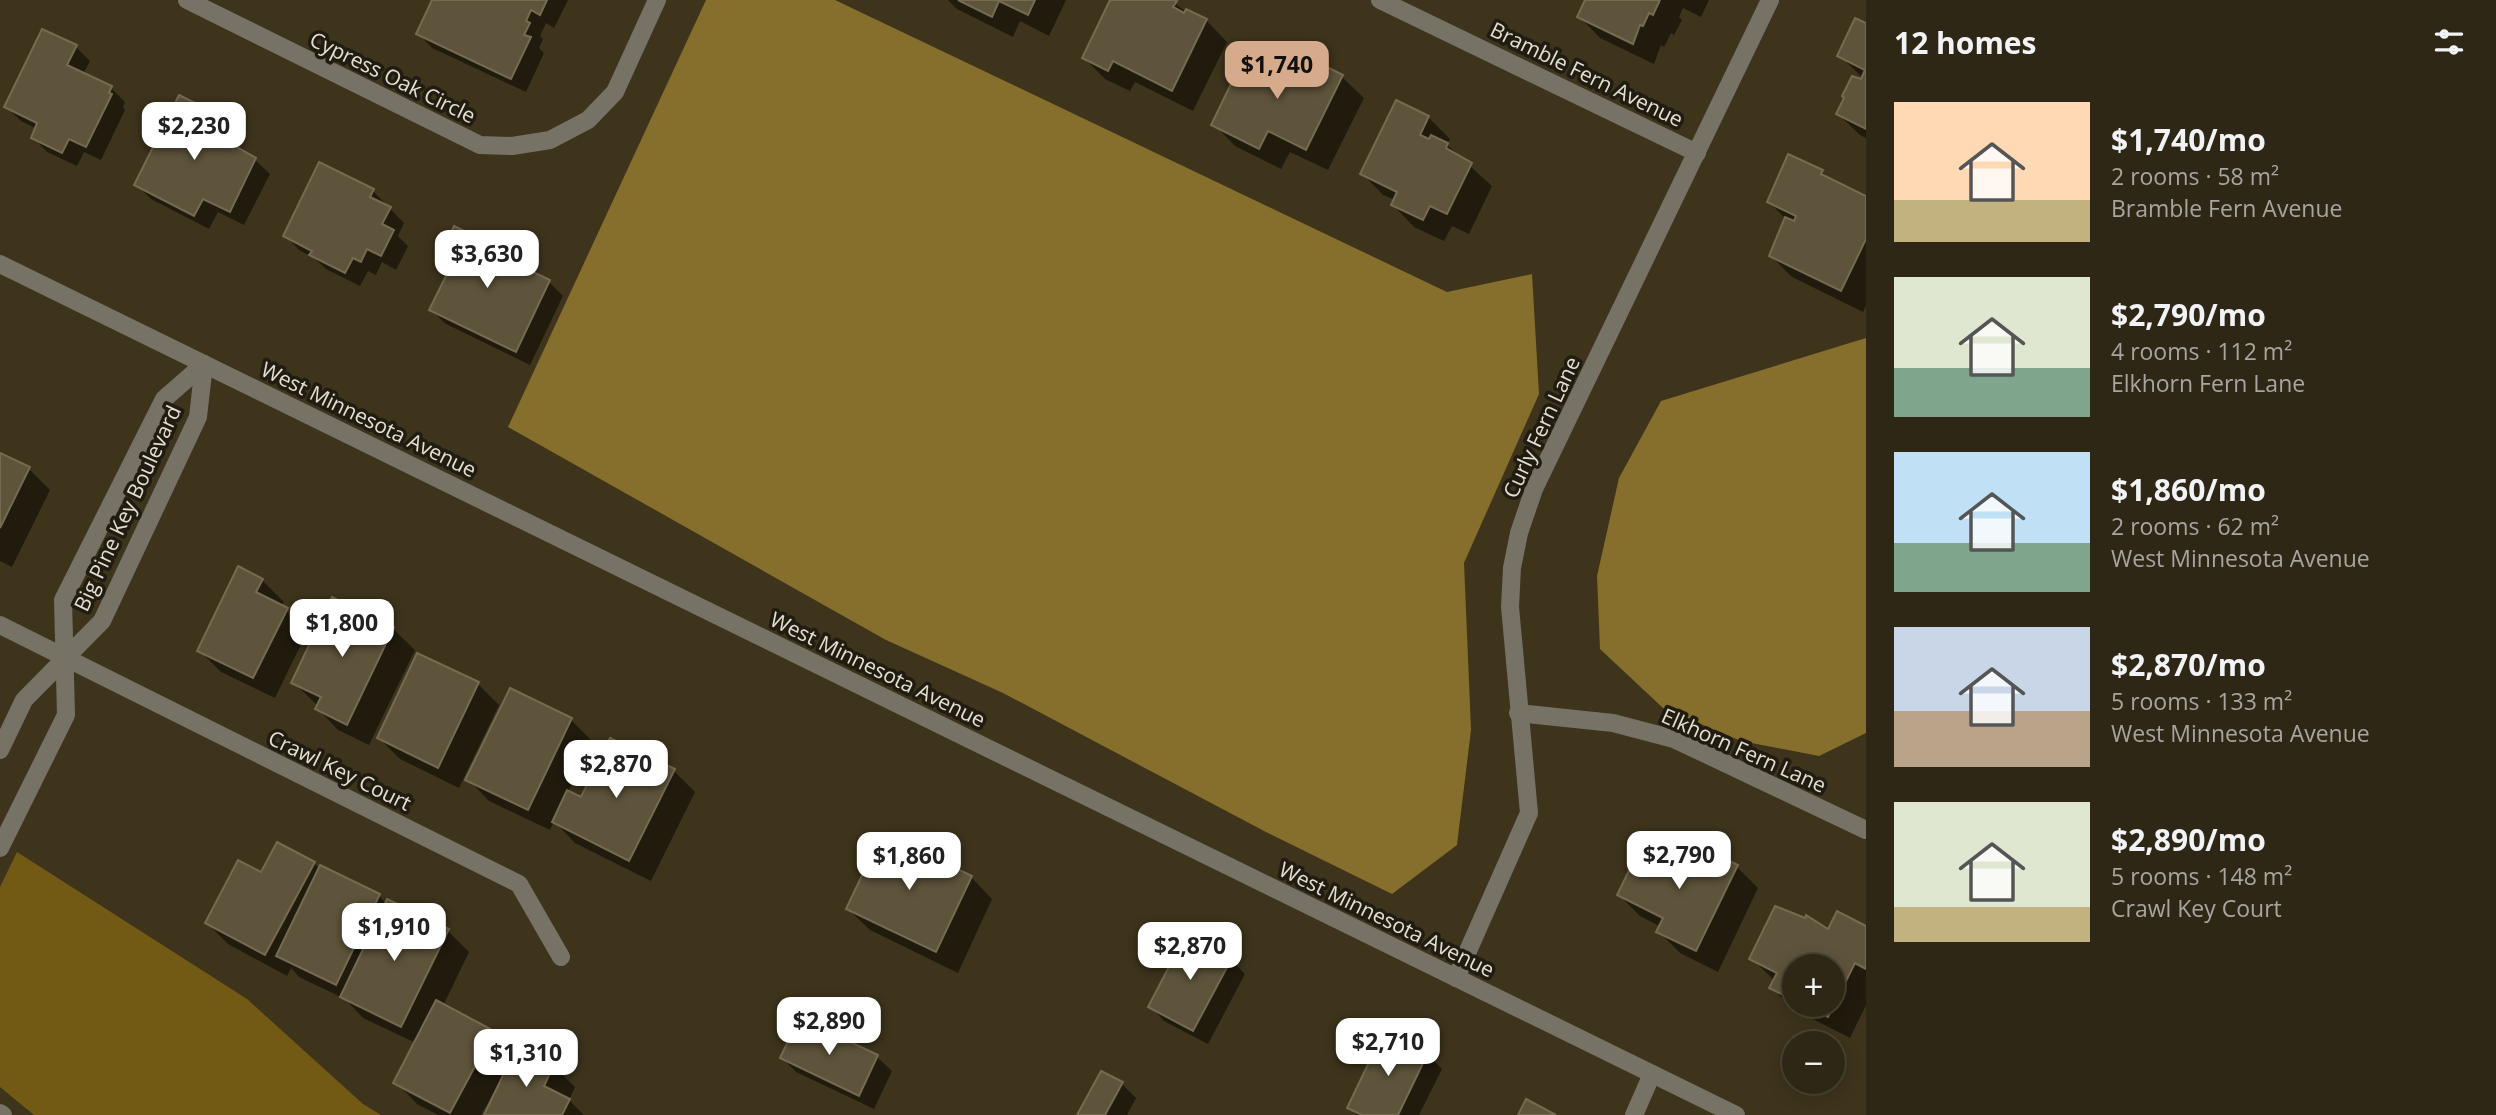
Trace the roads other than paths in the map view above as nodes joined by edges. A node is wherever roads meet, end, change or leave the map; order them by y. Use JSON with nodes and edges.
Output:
{"nodes":[{"id":1,"x":187,"y":0,"type":"edge"},
{"id":2,"x":657,"y":0,"type":"edge"},
{"id":3,"x":1381,"y":0,"type":"edge"},
{"id":4,"x":1770,"y":0,"type":"edge"},
{"id":5,"x":1697,"y":153,"type":"junction"},
{"id":6,"x":0,"y":264,"type":"edge"},
{"id":7,"x":204,"y":364,"type":"junction"},
{"id":8,"x":0,"y":625,"type":"edge"},
{"id":9,"x":64,"y":659,"type":"junction"},
{"id":10,"x":1518,"y":713,"type":"junction"},
{"id":11,"x":0,"y":750,"type":"edge"},
{"id":12,"x":1866,"y":830,"type":"edge"},
{"id":13,"x":0,"y":848,"type":"edge"},
{"id":14,"x":561,"y":957,"type":"dead end"},
{"id":15,"x":1456,"y":978,"type":"junction"},
{"id":16,"x":1652,"y":1074,"type":"junction"},
{"id":17,"x":1634,"y":1115,"type":"edge"},
{"id":18,"x":1736,"y":1115,"type":"edge"}],
"edges":[{"from":1,"to":2,"type":"street","name":"Cypress Oak Circle"},
{"from":3,"to":5,"type":"street","name":"Bramble Fern Avenue"},
{"from":4,"to":5,"type":"street","name":"Curly Fern Lane"},
{"from":5,"to":10,"type":"street","name":"Curly Fern Lane"},
{"from":6,"to":7,"type":"street","name":"West Minnesota Avenue"},
{"from":7,"to":9,"type":"street","name":"Big Pine Key Boulevard"},
{"from":7,"to":9,"type":"street","name":"Big Pine Key Boulevard"},
{"from":7,"to":15,"type":"street","name":"West Minnesota Avenue"},
{"from":8,"to":9,"type":"street","name":"Crawl Key Court"},
{"from":9,"to":11,"type":"street","name":"Big Pine Key Boulevard"},
{"from":9,"to":13,"type":"street","name":"Big Pine Key Boulevard"},
{"from":9,"to":14,"type":"street","name":"Crawl Key Court"},
{"from":10,"to":12,"type":"street","name":"Elkhorn Fern Lane"},
{"from":10,"to":15,"type":"street","name":"Curly Fern Lane"},
{"from":15,"to":16,"type":"street","name":"West Minnesota Avenue"},
{"from":16,"to":17,"type":"street"},
{"from":16,"to":18,"type":"street","name":"West Minnesota Avenue"}]}
